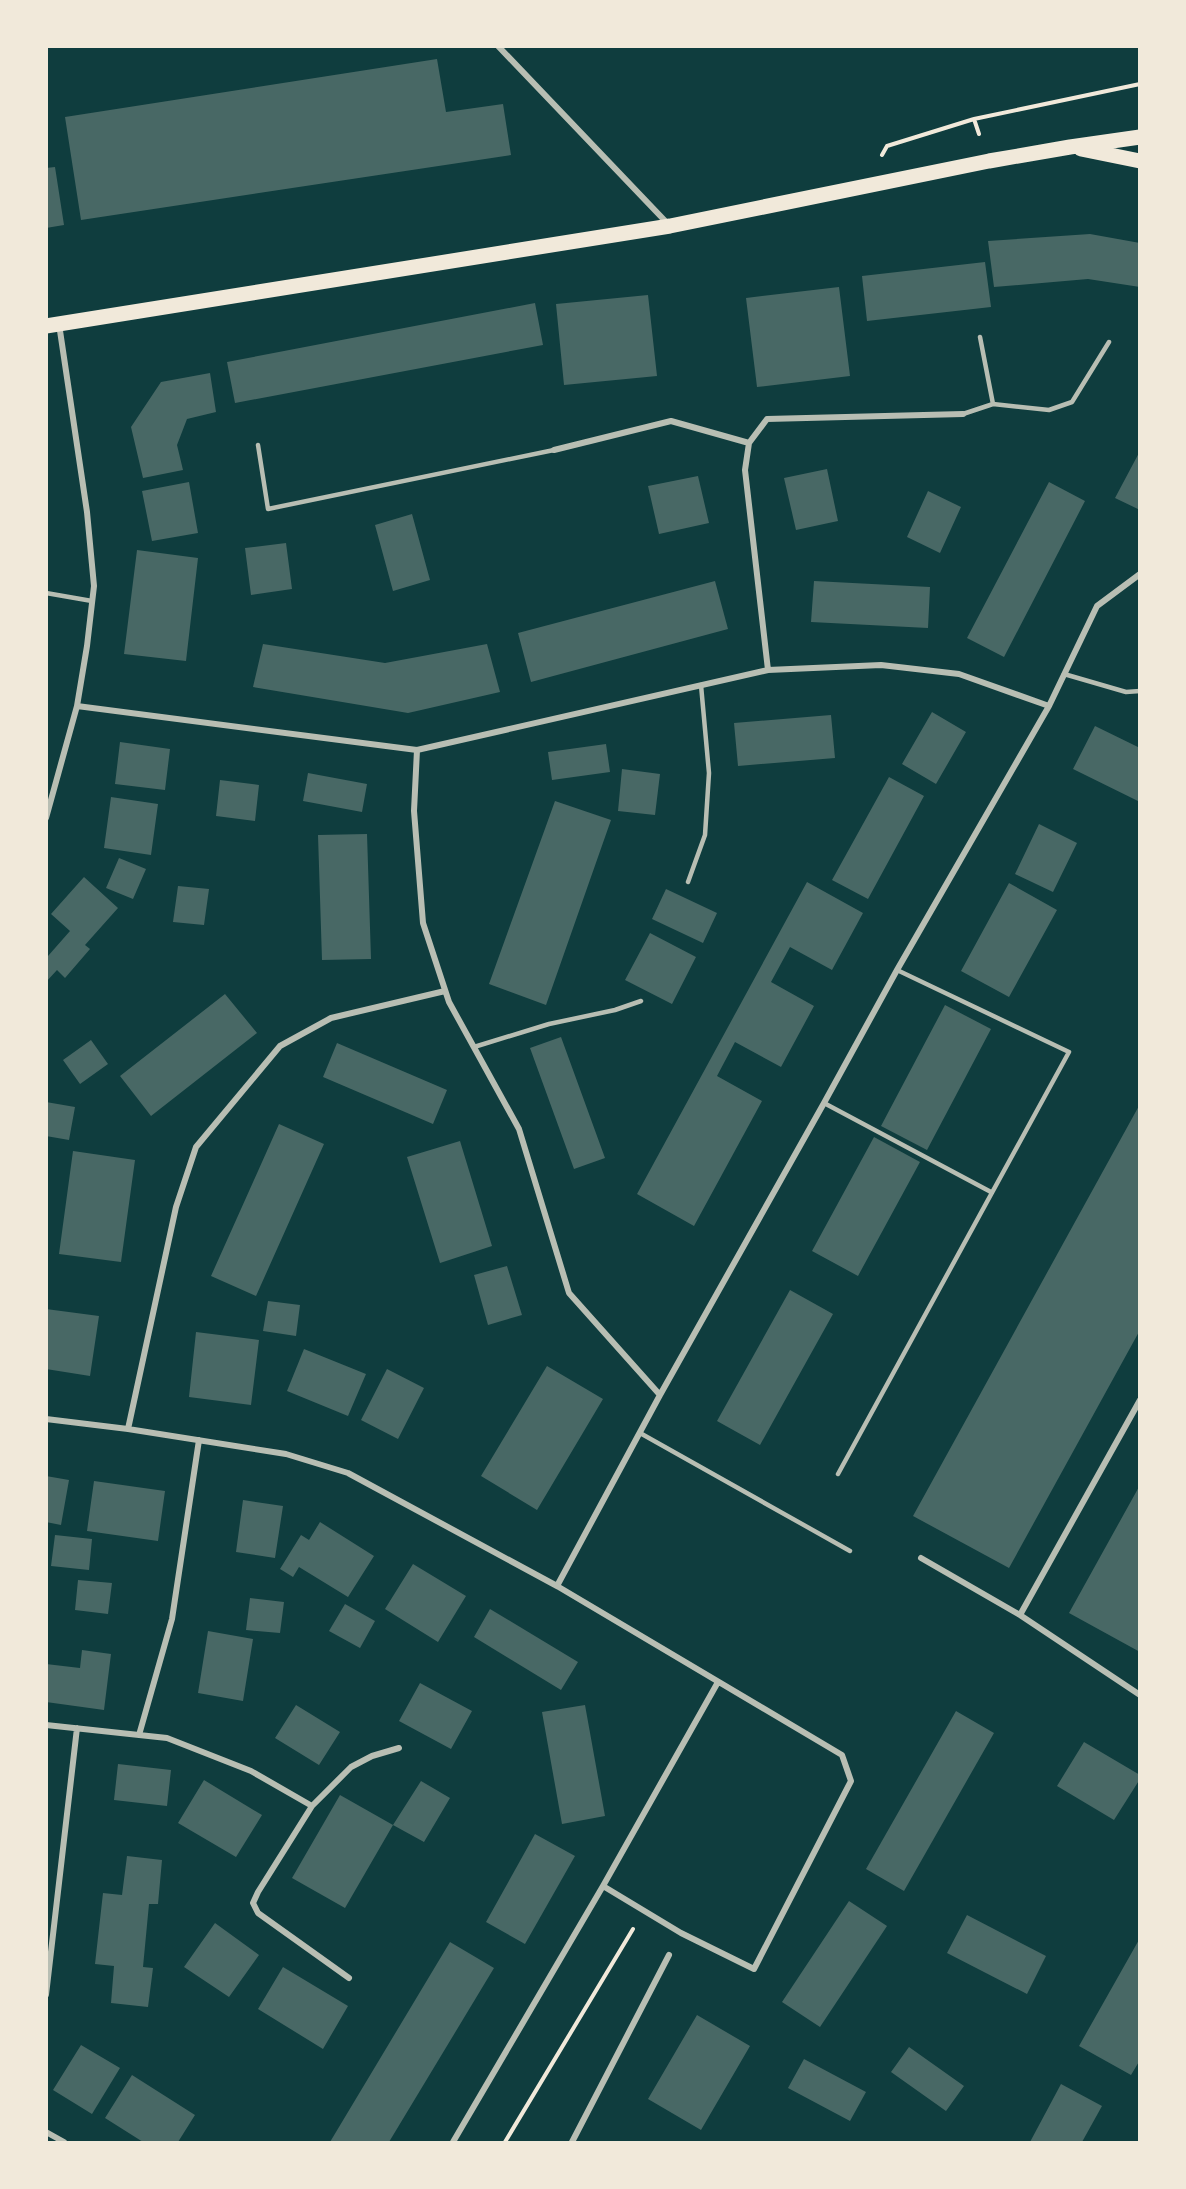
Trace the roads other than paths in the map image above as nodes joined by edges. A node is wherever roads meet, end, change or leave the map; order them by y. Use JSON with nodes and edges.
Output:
{"nodes":[{"id":1,"x":498,"y":46,"type":"edge"},
{"id":2,"x":1140,"y":137,"type":"edge"},
{"id":3,"x":1070,"y":147,"type":"junction"},
{"id":4,"x":1140,"y":162,"type":"edge"},
{"id":5,"x":670,"y":226,"type":"junction"},
{"id":6,"x":53,"y":325,"type":"edge"},
{"id":7,"x":980,"y":337,"type":"dead end"},
{"id":8,"x":1109,"y":342,"type":"dead end"},
{"id":9,"x":993,"y":404,"type":"junction"},
{"id":10,"x":963,"y":414,"type":"joint"},
{"id":11,"x":749,"y":443,"type":"junction"},
{"id":12,"x":258,"y":445,"type":"dead end"},
{"id":13,"x":554,"y":450,"type":"joint"},
{"id":14,"x":1140,"y":574,"type":"edge"},
{"id":15,"x":46,"y":593,"type":"edge"},
{"id":16,"x":92,"y":601,"type":"junction"},
{"id":17,"x":768,"y":670,"type":"junction"},
{"id":18,"x":1063,"y":674,"type":"junction"},
{"id":19,"x":701,"y":685,"type":"junction"},
{"id":20,"x":1140,"y":691,"type":"edge"},
{"id":21,"x":77,"y":706,"type":"junction"},
{"id":22,"x":1049,"y":706,"type":"junction"},
{"id":23,"x":417,"y":750,"type":"junction"},
{"id":24,"x":46,"y":818,"type":"edge"},
{"id":25,"x":688,"y":882,"type":"dead end"},
{"id":26,"x":897,"y":970,"type":"junction"},
{"id":27,"x":445,"y":991,"type":"junction"},
{"id":28,"x":641,"y":1001,"type":"dead end"},
{"id":29,"x":474,"y":1047,"type":"junction"},
{"id":30,"x":824,"y":1103,"type":"junction"},
{"id":31,"x":991,"y":1192,"type":"junction"},
{"id":32,"x":660,"y":1395,"type":"junction"},
{"id":33,"x":1140,"y":1400,"type":"edge"},
{"id":34,"x":46,"y":1419,"type":"edge"},
{"id":35,"x":128,"y":1429,"type":"junction"},
{"id":36,"x":640,"y":1432,"type":"junction"},
{"id":37,"x":200,"y":1440,"type":"junction"},
{"id":38,"x":838,"y":1474,"type":"dead end"},
{"id":39,"x":850,"y":1551,"type":"dead end"},
{"id":40,"x":921,"y":1558,"type":"dead end"},
{"id":41,"x":557,"y":1586,"type":"junction"},
{"id":42,"x":1020,"y":1616,"type":"junction"},
{"id":43,"x":718,"y":1682,"type":"junction"},
{"id":44,"x":1140,"y":1695,"type":"edge"},
{"id":45,"x":46,"y":1725,"type":"edge"},
{"id":46,"x":77,"y":1728,"type":"junction"},
{"id":47,"x":139,"y":1735,"type":"junction"},
{"id":48,"x":399,"y":1748,"type":"dead end"},
{"id":49,"x":312,"y":1806,"type":"junction"},
{"id":50,"x":603,"y":1886,"type":"junction"},
{"id":51,"x":669,"y":1955,"type":"dead end"},
{"id":52,"x":350,"y":1978,"type":"dead end"},
{"id":53,"x":46,"y":1995,"type":"edge"},
{"id":54,"x":46,"y":2132,"type":"edge"},
{"id":55,"x":64,"y":2142,"type":"edge"},
{"id":56,"x":453,"y":2142,"type":"edge"},
{"id":57,"x":572,"y":2142,"type":"edge"}],
"edges":[{"from":1,"to":5,"type":"street"},
{"from":2,"to":3,"type":"main road"},
{"from":3,"to":4,"type":"main road"},
{"from":3,"to":5,"type":"main road"},
{"from":5,"to":6,"type":"main road"},
{"from":6,"to":16,"type":"street"},
{"from":7,"to":9,"type":"lane"},
{"from":8,"to":9,"type":"lane"},
{"from":9,"to":10,"type":"lane"},
{"from":10,"to":11,"type":"street"},
{"from":11,"to":13,"type":"street"},
{"from":11,"to":17,"type":"street"},
{"from":12,"to":13,"type":"lane"},
{"from":14,"to":18,"type":"street"},
{"from":15,"to":16,"type":"lane"},
{"from":16,"to":21,"type":"street"},
{"from":17,"to":19,"type":"street"},
{"from":17,"to":22,"type":"street"},
{"from":18,"to":20,"type":"lane"},
{"from":18,"to":22,"type":"street"},
{"from":19,"to":23,"type":"street"},
{"from":19,"to":25,"type":"lane"},
{"from":21,"to":23,"type":"street"},
{"from":21,"to":24,"type":"street"},
{"from":22,"to":26,"type":"street"},
{"from":23,"to":27,"type":"street"},
{"from":26,"to":30,"type":"street"},
{"from":26,"to":31,"type":"lane"},
{"from":27,"to":29,"type":"street"},
{"from":27,"to":35,"type":"street"},
{"from":28,"to":29,"type":"lane"},
{"from":29,"to":32,"type":"street"},
{"from":30,"to":31,"type":"lane"},
{"from":30,"to":32,"type":"street"},
{"from":31,"to":38,"type":"lane"},
{"from":32,"to":36,"type":"street"},
{"from":33,"to":42,"type":"street"},
{"from":34,"to":35,"type":"street"},
{"from":35,"to":37,"type":"street"},
{"from":36,"to":39,"type":"lane"},
{"from":36,"to":41,"type":"street"},
{"from":37,"to":41,"type":"street"},
{"from":37,"to":47,"type":"street"},
{"from":40,"to":42,"type":"street"},
{"from":41,"to":43,"type":"street"},
{"from":42,"to":44,"type":"street"},
{"from":43,"to":50,"type":"street"},
{"from":43,"to":50,"type":"street"},
{"from":45,"to":46,"type":"street"},
{"from":46,"to":47,"type":"street"},
{"from":46,"to":53,"type":"street"},
{"from":47,"to":49,"type":"street"},
{"from":48,"to":49,"type":"street"},
{"from":49,"to":52,"type":"street"},
{"from":50,"to":56,"type":"street"},
{"from":51,"to":57,"type":"street"},
{"from":54,"to":55,"type":"street"}]}
